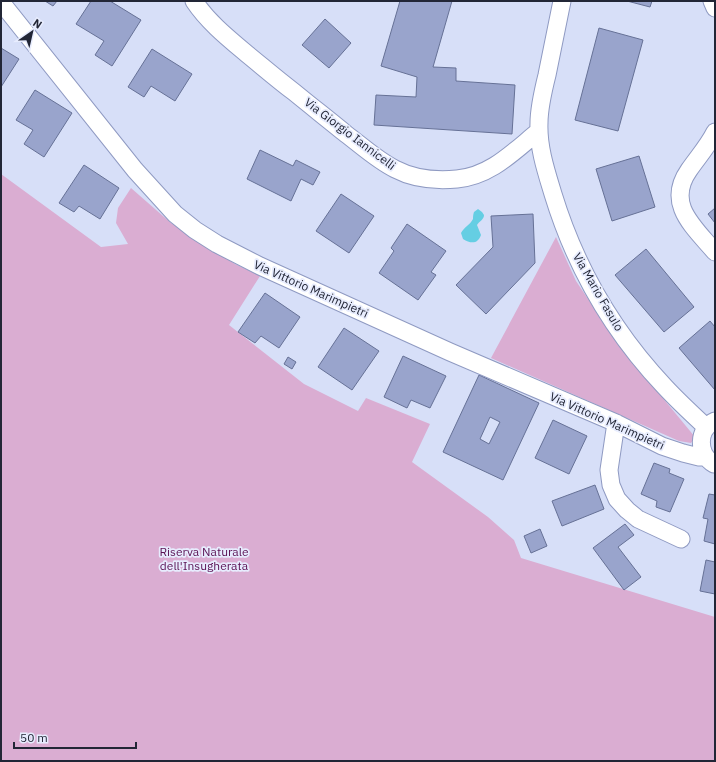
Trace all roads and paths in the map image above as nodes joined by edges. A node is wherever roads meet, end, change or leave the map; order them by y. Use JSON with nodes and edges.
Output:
{"nodes":[{"id":1,"x":194,"y":1,"type":"edge"},
{"id":2,"x":562,"y":1,"type":"edge"},
{"id":3,"x":712,"y":1,"type":"edge"},
{"id":4,"x":1,"y":2,"type":"edge"},
{"id":5,"x":715,"y":8,"type":"edge"},
{"id":6,"x":539,"y":130,"type":"junction"},
{"id":7,"x":715,"y":132,"type":"edge"},
{"id":8,"x":715,"y":252,"type":"edge"},
{"id":9,"x":616,"y":423,"type":"junction"},
{"id":10,"x":710,"y":424,"type":"edge"},
{"id":11,"x":710,"y":460,"type":"edge"},
{"id":12,"x":681,"y":539,"type":"dead end"}],
"edges":[{"from":1,"to":6,"type":"street","name":"Via Giorgio Iannicelli"},
{"from":2,"to":6,"type":"street"},
{"from":3,"to":5,"type":"street"},
{"from":4,"to":9,"type":"street","name":"Via Vittorio Marimpietri"},
{"from":6,"to":10,"type":"street","name":"Via Mario Fasulo"},
{"from":7,"to":8,"type":"street"},
{"from":9,"to":11,"type":"street","name":"Via Vittorio Marimpietri"},
{"from":9,"to":12,"type":"street"},
{"from":10,"to":11,"type":"street"}]}
